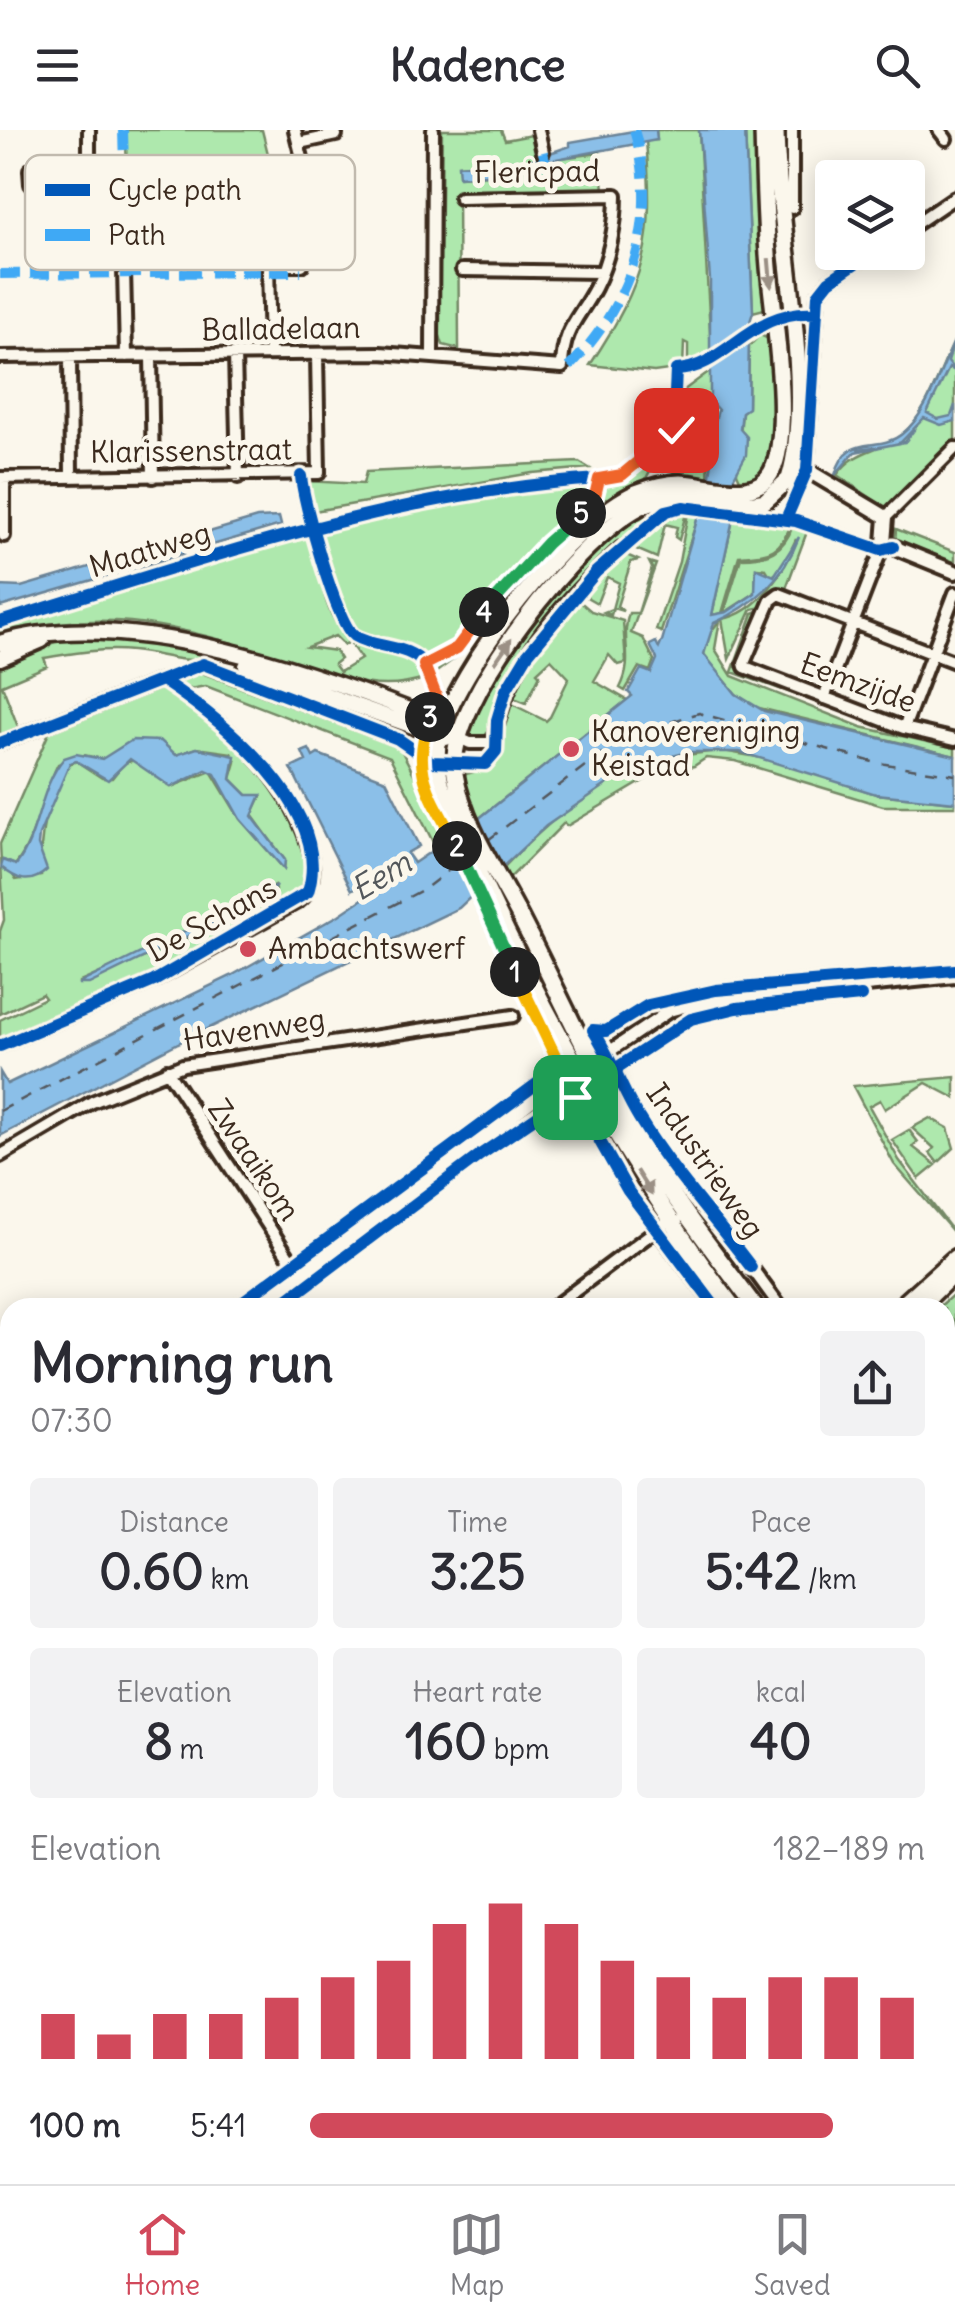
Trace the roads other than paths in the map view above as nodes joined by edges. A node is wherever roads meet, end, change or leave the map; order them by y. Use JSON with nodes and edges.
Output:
{"nodes":[{"id":1,"x":296,"y":130,"type":"edge"},
{"id":2,"x":433,"y":130,"type":"edge"},
{"id":3,"x":538,"y":130,"type":"edge"},
{"id":4,"x":763,"y":130,"type":"edge"},
{"id":5,"x":776,"y":130,"type":"edge"},
{"id":6,"x":792,"y":130,"type":"edge"},
{"id":7,"x":336,"y":135,"type":"dead end"},
{"id":8,"x":299,"y":143,"type":"junction"},
{"id":9,"x":543,"y":152,"type":"dead end"},
{"id":10,"x":302,"y":155,"type":"edge"},
{"id":11,"x":955,"y":197,"type":"edge"},
{"id":12,"x":460,"y":198,"type":"dead end"},
{"id":13,"x":792,"y":208,"type":"dead end"},
{"id":14,"x":925,"y":217,"type":"edge"},
{"id":15,"x":124,"y":270,"type":"edge"},
{"id":16,"x":268,"y":270,"type":"edge"},
{"id":17,"x":462,"y":270,"type":"dead end"},
{"id":18,"x":845,"y":270,"type":"edge"},
{"id":19,"x":601,"y":272,"type":"junction"},
{"id":20,"x":235,"y":354,"type":"junction"},
{"id":21,"x":270,"y":354,"type":"junction"},
{"id":22,"x":318,"y":354,"type":"junction"},
{"id":23,"x":432,"y":355,"type":"junction"},
{"id":24,"x":0,"y":356,"type":"edge"},
{"id":25,"x":70,"y":356,"type":"junction"},
{"id":26,"x":126,"y":356,"type":"junction"},
{"id":27,"x":151,"y":356,"type":"junction"},
{"id":28,"x":955,"y":448,"type":"edge"},
{"id":29,"x":807,"y":470,"type":"joint"},
{"id":30,"x":238,"y":476,"type":"junction"},
{"id":31,"x":72,"y":477,"type":"junction"},
{"id":32,"x":153,"y":477,"type":"junction"},
{"id":33,"x":2,"y":478,"type":"edge"},
{"id":34,"x":739,"y":496,"type":"junction"},
{"id":35,"x":886,"y":517,"type":"junction"},
{"id":36,"x":7,"y":536,"type":"edge"},
{"id":37,"x":884,"y":543,"type":"junction"},
{"id":38,"x":621,"y":548,"type":"dead end"},
{"id":39,"x":955,"y":572,"type":"edge"},
{"id":40,"x":955,"y":593,"type":"edge"},
{"id":41,"x":853,"y":623,"type":"junction"},
{"id":42,"x":52,"y":636,"type":"junction"},
{"id":43,"x":0,"y":642,"type":"edge"},
{"id":44,"x":933,"y":653,"type":"junction"},
{"id":45,"x":0,"y":658,"type":"edge"},
{"id":46,"x":955,"y":662,"type":"edge"},
{"id":47,"x":824,"y":698,"type":"junction"},
{"id":48,"x":904,"y":728,"type":"junction"},
{"id":49,"x":447,"y":733,"type":"junction"},
{"id":50,"x":955,"y":740,"type":"edge"},
{"id":51,"x":0,"y":743,"type":"edge"},
{"id":52,"x":494,"y":882,"type":"junction"},
{"id":53,"x":955,"y":976,"type":"edge"},
{"id":54,"x":512,"y":1016,"type":"dead end"},
{"id":55,"x":0,"y":1046,"type":"edge"},
{"id":56,"x":594,"y":1062,"type":"junction"},
{"id":57,"x":578,"y":1069,"type":"junction"},
{"id":58,"x":166,"y":1070,"type":"junction"},
{"id":59,"x":0,"y":1156,"type":"edge"},
{"id":60,"x":662,"y":1225,"type":"junction"},
{"id":61,"x":694,"y":1226,"type":"junction"},
{"id":62,"x":955,"y":1257,"type":"edge"},
{"id":63,"x":955,"y":1273,"type":"edge"},
{"id":64,"x":301,"y":1276,"type":"junction"},
{"id":65,"x":740,"y":1286,"type":"junction"},
{"id":66,"x":271,"y":1298,"type":"edge"},
{"id":67,"x":565,"y":1298,"type":"edge"},
{"id":68,"x":709,"y":1298,"type":"edge"},
{"id":69,"x":725,"y":1298,"type":"edge"},
{"id":70,"x":749,"y":1298,"type":"edge"},
{"id":71,"x":774,"y":1298,"type":"edge"},
{"id":72,"x":909,"y":1298,"type":"edge"},
{"id":73,"x":929,"y":1298,"type":"edge"}],
"edges":[{"from":1,"to":8,"type":"street"},
{"from":2,"to":23,"type":"street"},
{"from":3,"to":9,"type":"street"},
{"from":4,"to":34,"type":"main road","one_way":true},
{"from":5,"to":34,"type":"main road"},
{"from":6,"to":13,"type":"street"},
{"from":7,"to":8,"type":"street"},
{"from":8,"to":10,"type":"street"},
{"from":11,"to":14,"type":"street"},
{"from":12,"to":19,"type":"street","name":"Flericpad"},
{"from":15,"to":26,"type":"street"},
{"from":16,"to":21,"type":"street"},
{"from":17,"to":19,"type":"street"},
{"from":18,"to":29,"type":"street"},
{"from":19,"to":23,"type":"street","name":"Balladelaan"},
{"from":20,"to":21,"type":"street","name":"Balladelaan"},
{"from":20,"to":27,"type":"street","name":"Balladelaan"},
{"from":20,"to":30,"type":"street"},
{"from":21,"to":22,"type":"street","name":"Balladelaan"},
{"from":22,"to":23,"type":"street","name":"Balladelaan"},
{"from":22,"to":30,"type":"street","name":"Klarissenstraat"},
{"from":24,"to":25,"type":"street","name":"Balladelaan"},
{"from":25,"to":26,"type":"street","name":"Balladelaan"},
{"from":25,"to":31,"type":"street"},
{"from":26,"to":27,"type":"street","name":"Balladelaan"},
{"from":27,"to":32,"type":"street"},
{"from":28,"to":35,"type":"street"},
{"from":29,"to":35,"type":"street"},
{"from":30,"to":32,"type":"street","name":"Klarissenstraat"},
{"from":31,"to":32,"type":"street","name":"Klarissenstraat"},
{"from":31,"to":33,"type":"street","name":"Klarissenstraat"},
{"from":33,"to":36,"type":"street","name":"Klarissenstraat"},
{"from":34,"to":49,"type":"main road"},
{"from":35,"to":37,"type":"street"},
{"from":37,"to":39,"type":"street"},
{"from":37,"to":41,"type":"street"},
{"from":38,"to":49,"type":"street"},
{"from":40,"to":44,"type":"street"},
{"from":41,"to":44,"type":"street"},
{"from":41,"to":47,"type":"street"},
{"from":41,"to":47,"type":"street","name":"Eemzijde"},
{"from":42,"to":43,"type":"main road"},
{"from":42,"to":45,"type":"main road"},
{"from":42,"to":49,"type":"main road"},
{"from":44,"to":46,"type":"street"},
{"from":44,"to":48,"type":"street"},
{"from":47,"to":48,"type":"street","name":"Eemzijde"},
{"from":48,"to":50,"type":"street","name":"Eemzijde"},
{"from":49,"to":52,"type":"main road","name":"Industrieweg"},
{"from":51,"to":55,"type":"street","name":"De Schans"},
{"from":52,"to":56,"type":"main road","name":"Industrieweg"},
{"from":52,"to":57,"type":"main road","name":"Industrieweg"},
{"from":53,"to":56,"type":"street"},
{"from":54,"to":58,"type":"street","name":"Havenweg"},
{"from":56,"to":57,"type":"street"},
{"from":56,"to":61,"type":"main road","name":"Industrieweg"},
{"from":57,"to":60,"type":"main road","name":"Industrieweg","one_way":true},
{"from":57,"to":64,"type":"street"},
{"from":58,"to":59,"type":"street","name":"Havenweg"},
{"from":58,"to":64,"type":"street","name":"Zwaaikom"},
{"from":60,"to":61,"type":"street"},
{"from":60,"to":67,"type":"street"},
{"from":60,"to":68,"type":"street","name":"Industrieweg"},
{"from":60,"to":69,"type":"main road","name":"Industrieweg"},
{"from":61,"to":65,"type":"main road","name":"Industrieweg"},
{"from":62,"to":72,"type":"main road"},
{"from":63,"to":73,"type":"main road"},
{"from":64,"to":66,"type":"street"},
{"from":65,"to":70,"type":"main road","name":"Industrieweg"},
{"from":65,"to":71,"type":"street","name":"Industrieweg"}]}
